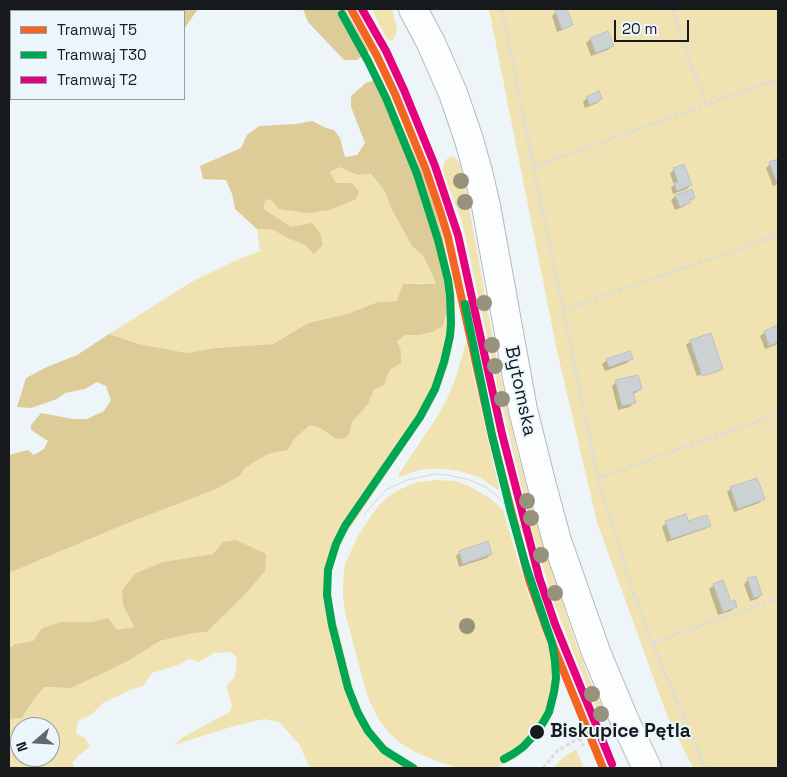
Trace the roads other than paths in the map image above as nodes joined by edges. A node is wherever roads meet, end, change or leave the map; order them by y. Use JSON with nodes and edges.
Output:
{"nodes":[{"id":1,"x":413,"y":9,"type":"edge"},
{"id":2,"x":647,"y":768,"type":"edge"}],
"edges":[{"from":1,"to":2,"type":"street","name":"Bytomska"}]}
